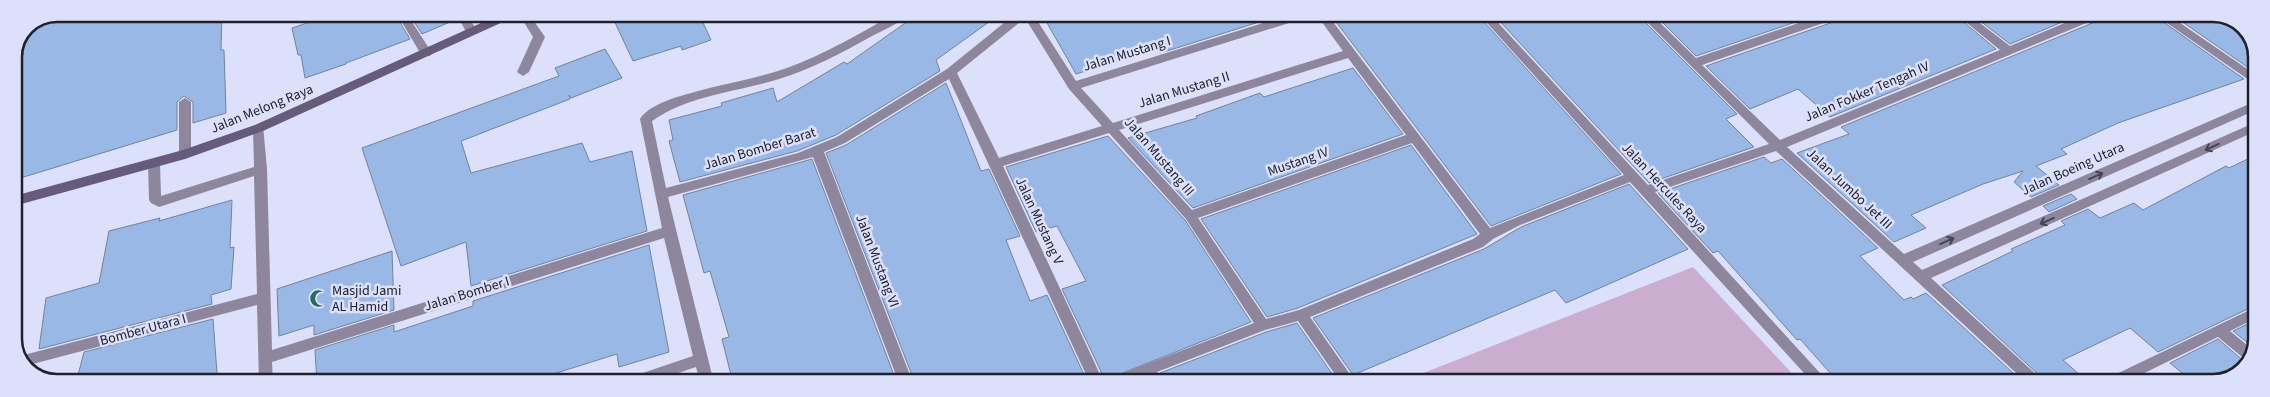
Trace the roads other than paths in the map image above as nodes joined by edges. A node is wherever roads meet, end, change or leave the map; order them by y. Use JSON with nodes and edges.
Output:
{"nodes":[{"id":1,"x":407,"y":22,"type":"edge"},
{"id":2,"x":466,"y":22,"type":"edge"},
{"id":3,"x":492,"y":22,"type":"edge"},
{"id":4,"x":529,"y":22,"type":"edge"},
{"id":5,"x":886,"y":22,"type":"edge"},
{"id":6,"x":1012,"y":22,"type":"edge"},
{"id":7,"x":1033,"y":22,"type":"edge"},
{"id":8,"x":1277,"y":23,"type":"edge"},
{"id":9,"x":1328,"y":23,"type":"edge"},
{"id":10,"x":1492,"y":23,"type":"edge"},
{"id":11,"x":1653,"y":23,"type":"edge"},
{"id":12,"x":1811,"y":23,"type":"edge"},
{"id":13,"x":1973,"y":23,"type":"edge"},
{"id":14,"x":2075,"y":23,"type":"edge"},
{"id":15,"x":2172,"y":23,"type":"edge"},
{"id":16,"x":471,"y":32,"type":"junction"},
{"id":17,"x":2008,"y":50,"type":"junction"},
{"id":18,"x":1351,"y":52,"type":"junction"},
{"id":19,"x":426,"y":53,"type":"junction"},
{"id":20,"x":1695,"y":63,"type":"junction"},
{"id":21,"x":523,"y":72,"type":"dead end"},
{"id":22,"x":952,"y":72,"type":"junction"},
{"id":23,"x":2247,"y":75,"type":"edge"},
{"id":24,"x":1074,"y":86,"type":"junction"},
{"id":25,"x":185,"y":102,"type":"dead end"},
{"id":26,"x":2247,"y":109,"type":"edge"},
{"id":27,"x":259,"y":128,"type":"junction"},
{"id":28,"x":1113,"y":128,"type":"junction"},
{"id":29,"x":2247,"y":130,"type":"edge"},
{"id":30,"x":1415,"y":137,"type":"junction"},
{"id":31,"x":1778,"y":146,"type":"junction"},
{"id":32,"x":2159,"y":148,"type":"junction"},
{"id":33,"x":816,"y":150,"type":"junction"},
{"id":34,"x":185,"y":154,"type":"junction"},
{"id":35,"x":154,"y":163,"type":"junction"},
{"id":36,"x":2177,"y":163,"type":"junction"},
{"id":37,"x":996,"y":164,"type":"junction"},
{"id":38,"x":261,"y":169,"type":"junction"},
{"id":39,"x":1633,"y":176,"type":"junction"},
{"id":40,"x":1646,"y":190,"type":"junction"},
{"id":41,"x":662,"y":194,"type":"junction"},
{"id":42,"x":22,"y":200,"type":"edge"},
{"id":43,"x":1190,"y":216,"type":"junction"},
{"id":44,"x":669,"y":231,"type":"junction"},
{"id":45,"x":1488,"y":235,"type":"junction"},
{"id":46,"x":1902,"y":261,"type":"junction"},
{"id":47,"x":1920,"y":277,"type":"junction"},
{"id":48,"x":263,"y":298,"type":"junction"},
{"id":49,"x":1300,"y":315,"type":"junction"},
{"id":50,"x":2247,"y":316,"type":"edge"},
{"id":51,"x":1263,"y":325,"type":"junction"},
{"id":52,"x":2220,"y":330,"type":"junction"},
{"id":53,"x":2245,"y":352,"type":"edge"},
{"id":54,"x":266,"y":358,"type":"junction"},
{"id":55,"x":29,"y":359,"type":"edge"},
{"id":56,"x":700,"y":360,"type":"junction"},
{"id":57,"x":1149,"y":369,"type":"junction"},
{"id":58,"x":266,"y":374,"type":"edge"},
{"id":59,"x":657,"y":374,"type":"edge"},
{"id":60,"x":704,"y":374,"type":"edge"},
{"id":61,"x":903,"y":374,"type":"edge"},
{"id":62,"x":1093,"y":374,"type":"edge"},
{"id":63,"x":1136,"y":374,"type":"edge"},
{"id":64,"x":1152,"y":374,"type":"edge"},
{"id":65,"x":1343,"y":374,"type":"edge"},
{"id":66,"x":1814,"y":374,"type":"edge"},
{"id":67,"x":2026,"y":374,"type":"edge"},
{"id":68,"x":2130,"y":374,"type":"edge"}],
"edges":[{"from":1,"to":19,"type":"street"},
{"from":2,"to":16,"type":"street"},
{"from":3,"to":16,"type":"main road","name":"Jalan Melong Raya"},
{"from":4,"to":21,"type":"street"},
{"from":5,"to":41,"type":"street"},
{"from":6,"to":22,"type":"street","name":"Jalan Bomber Barat"},
{"from":7,"to":24,"type":"street","name":"Jalan Mustang III"},
{"from":8,"to":24,"type":"street","name":"Jalan Mustang I"},
{"from":9,"to":18,"type":"street"},
{"from":10,"to":39,"type":"street","name":"Jalan Hercules Raya"},
{"from":11,"to":20,"type":"street","name":"Jalan Jumbo Jet III"},
{"from":12,"to":20,"type":"street"},
{"from":13,"to":17,"type":"street"},
{"from":14,"to":17,"type":"street","name":"Jalan Fokker Tengah IV"},
{"from":15,"to":23,"type":"street"},
{"from":16,"to":19,"type":"main road","name":"Jalan Melong Raya"},
{"from":17,"to":31,"type":"street","name":"Jalan Fokker Tengah IV"},
{"from":18,"to":28,"type":"street","name":"Jalan Mustang II"},
{"from":18,"to":30,"type":"street"},
{"from":19,"to":27,"type":"main road","name":"Jalan Melong Raya"},
{"from":20,"to":31,"type":"street","name":"Jalan Jumbo Jet III"},
{"from":22,"to":33,"type":"street","name":"Jalan Bomber Barat"},
{"from":22,"to":37,"type":"street","name":"Jalan Mustang V"},
{"from":24,"to":28,"type":"street","name":"Jalan Mustang III"},
{"from":25,"to":34,"type":"street"},
{"from":26,"to":32,"type":"street","name":"Jalan Boeing Utara"},
{"from":27,"to":34,"type":"main road","name":"Jalan Melong Raya"},
{"from":27,"to":38,"type":"street"},
{"from":28,"to":37,"type":"street","name":"Jalan Mustang II"},
{"from":28,"to":43,"type":"street","name":"Jalan Mustang III"},
{"from":29,"to":36,"type":"street","one_way":true},
{"from":30,"to":43,"type":"street","name":"Mustang IV"},
{"from":30,"to":45,"type":"street"},
{"from":31,"to":40,"type":"street","name":"Jalan Fokker Tengah IV"},
{"from":31,"to":46,"type":"street","name":"Jalan Jumbo Jet III"},
{"from":32,"to":36,"type":"street"},
{"from":46,"to":32,"type":"street","name":"Jalan Boeing Utara","one_way":true},
{"from":33,"to":41,"type":"street","name":"Jalan Bomber Barat"},
{"from":33,"to":61,"type":"street","name":"Jalan Mustang VI"},
{"from":34,"to":35,"type":"main road","name":"Jalan Melong Raya"},
{"from":35,"to":38,"type":"street"},
{"from":35,"to":42,"type":"main road","name":"Jalan Melong Raya"},
{"from":36,"to":47,"type":"street","one_way":true},
{"from":37,"to":62,"type":"street","name":"Jalan Mustang V"},
{"from":38,"to":48,"type":"street"},
{"from":39,"to":40,"type":"street","name":"Jalan Hercules Raya"},
{"from":39,"to":45,"type":"street"},
{"from":40,"to":66,"type":"street","name":"Jalan Hercules Raya"},
{"from":41,"to":44,"type":"street"},
{"from":43,"to":51,"type":"street","name":"Jalan Mustang III"},
{"from":44,"to":54,"type":"street","name":"Jalan Bomber I"},
{"from":44,"to":56,"type":"street"},
{"from":45,"to":49,"type":"street"},
{"from":46,"to":47,"type":"street","name":"Jalan Jumbo Jet III"},
{"from":47,"to":67,"type":"street","name":"Jalan Jumbo Jet III"},
{"from":48,"to":54,"type":"street"},
{"from":48,"to":55,"type":"street","name":"Bomber Utara I"},
{"from":49,"to":51,"type":"street"},
{"from":49,"to":65,"type":"street"},
{"from":50,"to":52,"type":"street"},
{"from":51,"to":57,"type":"street"},
{"from":52,"to":53,"type":"street"},
{"from":52,"to":68,"type":"street"},
{"from":54,"to":58,"type":"street"},
{"from":56,"to":59,"type":"street"},
{"from":56,"to":60,"type":"street"},
{"from":57,"to":63,"type":"street"},
{"from":57,"to":64,"type":"street"}]}
